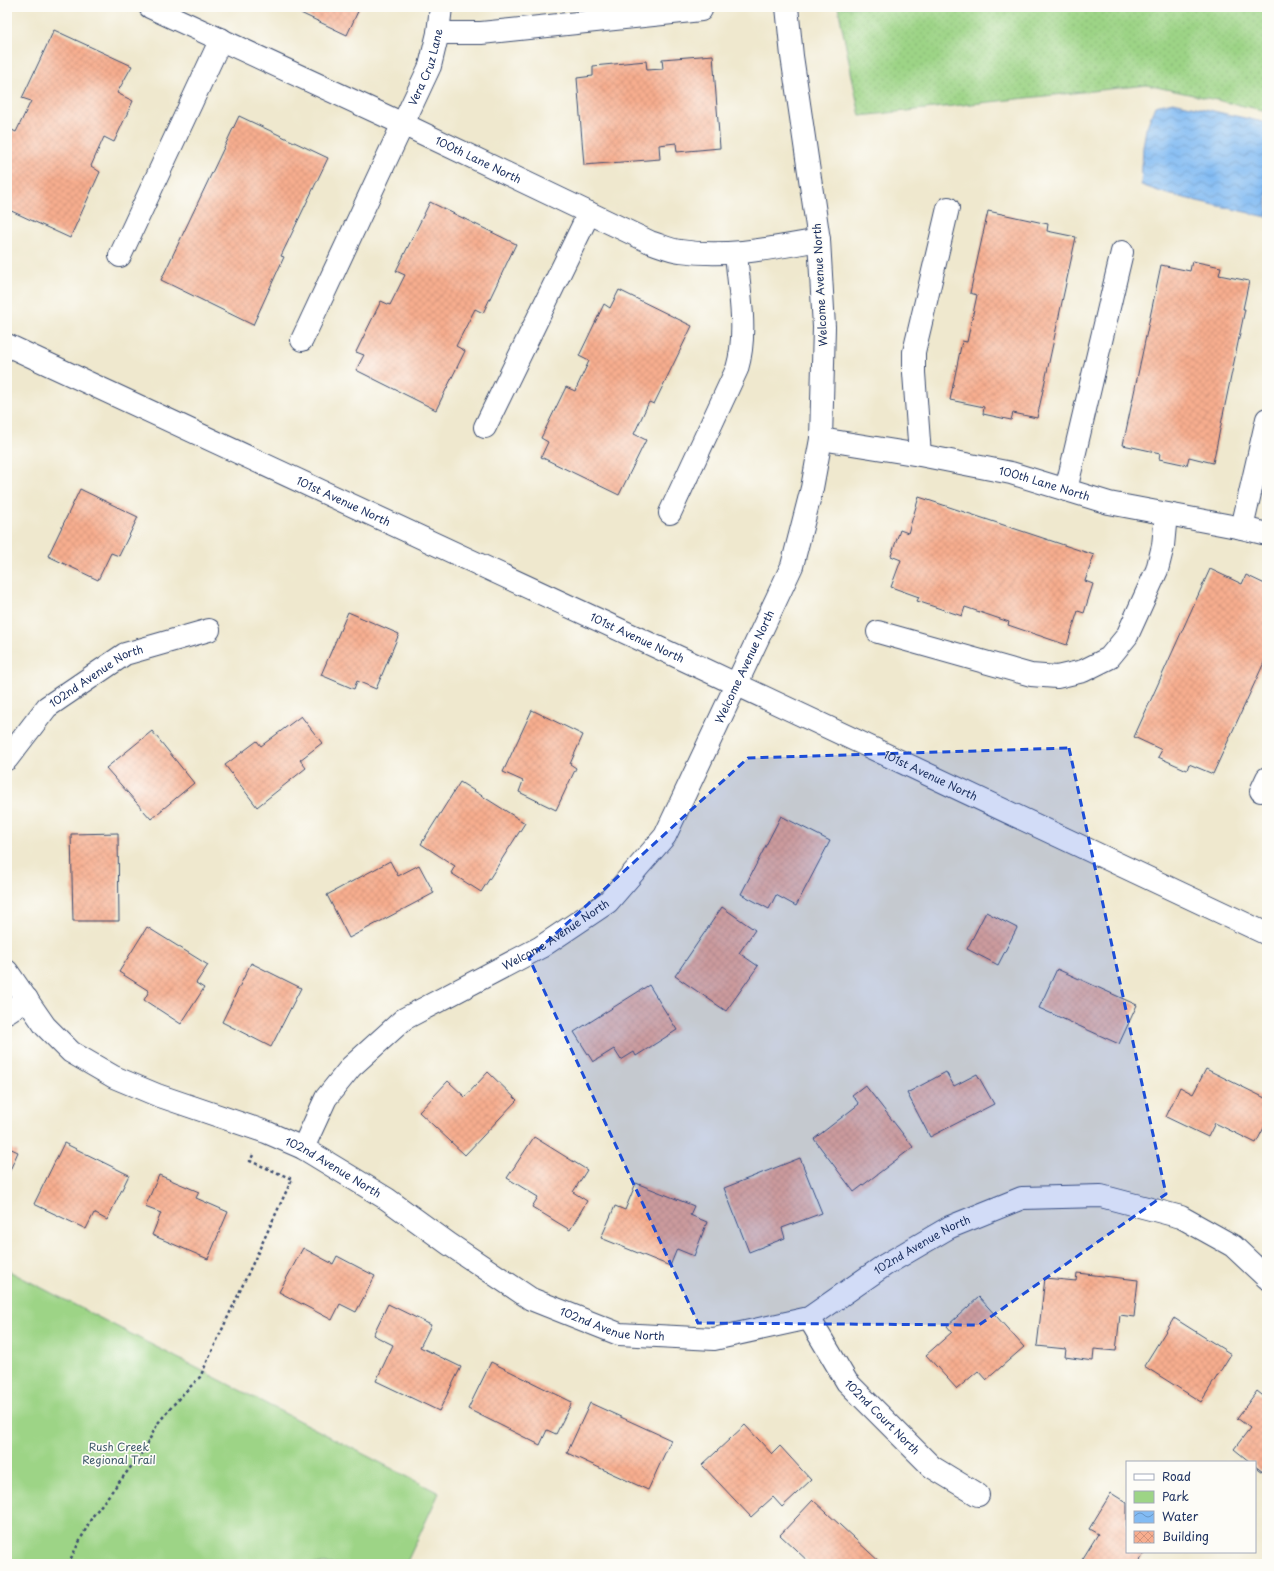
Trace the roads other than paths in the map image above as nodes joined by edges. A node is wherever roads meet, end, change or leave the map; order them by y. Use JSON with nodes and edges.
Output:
{"nodes":[{"id":1,"x":150,"y":7,"type":"edge"},
{"id":2,"x":441,"y":7,"type":"edge"},
{"id":3,"x":787,"y":7,"type":"edge"},
{"id":4,"x":701,"y":10,"type":"dead end"},
{"id":5,"x":438,"y":33,"type":"junction"},
{"id":6,"x":221,"y":40,"type":"junction"},
{"id":7,"x":404,"y":124,"type":"junction"},
{"id":8,"x":948,"y":208,"type":"dead end"},
{"id":9,"x":589,"y":213,"type":"junction"},
{"id":10,"x":819,"y":240,"type":"junction"},
{"id":11,"x":1122,"y":252,"type":"dead end"},
{"id":12,"x":736,"y":253,"type":"junction"},
{"id":13,"x":120,"y":256,"type":"dead end"},
{"id":14,"x":302,"y":340,"type":"dead end"},
{"id":15,"x":7,"y":345,"type":"edge"},
{"id":16,"x":1267,"y":419,"type":"edge"},
{"id":17,"x":486,"y":427,"type":"dead end"},
{"id":18,"x":821,"y":439,"type":"junction"},
{"id":19,"x":920,"y":455,"type":"junction"},
{"id":20,"x":1066,"y":490,"type":"junction"},
{"id":21,"x":670,"y":514,"type":"dead end"},
{"id":22,"x":1166,"y":514,"type":"junction"},
{"id":23,"x":1242,"y":528,"type":"junction"},
{"id":24,"x":1267,"y":534,"type":"edge"},
{"id":25,"x":209,"y":630,"type":"dead end"},
{"id":26,"x":878,"y":632,"type":"dead end"},
{"id":27,"x":736,"y":685,"type":"junction"},
{"id":28,"x":7,"y":760,"type":"edge"},
{"id":29,"x":1267,"y":934,"type":"edge"},
{"id":30,"x":7,"y":970,"type":"edge"},
{"id":31,"x":27,"y":999,"type":"junction"},
{"id":32,"x":7,"y":1012,"type":"edge"},
{"id":33,"x":303,"y":1148,"type":"junction"},
{"id":34,"x":1267,"y":1278,"type":"edge"},
{"id":35,"x":809,"y":1318,"type":"junction"},
{"id":36,"x":978,"y":1495,"type":"dead end"}],
"edges":[{"from":1,"to":6,"type":"street","name":"100th Lane North"},
{"from":2,"to":5,"type":"street","name":"Vera Cruz Lane"},
{"from":3,"to":10,"type":"street","name":"Welcome Avenue North"},
{"from":4,"to":5,"type":"street"},
{"from":5,"to":7,"type":"street","name":"Vera Cruz Lane"},
{"from":6,"to":7,"type":"street","name":"100th Lane North"},
{"from":6,"to":13,"type":"street"},
{"from":7,"to":9,"type":"street","name":"100th Lane North"},
{"from":7,"to":14,"type":"street","name":"Vera Cruz Lane"},
{"from":8,"to":19,"type":"street"},
{"from":9,"to":12,"type":"street","name":"100th Lane North"},
{"from":9,"to":17,"type":"street"},
{"from":10,"to":12,"type":"street","name":"100th Lane North"},
{"from":10,"to":18,"type":"street","name":"Welcome Avenue North"},
{"from":11,"to":20,"type":"street"},
{"from":12,"to":21,"type":"street"},
{"from":15,"to":27,"type":"street","name":"101st Avenue North"},
{"from":16,"to":23,"type":"street"},
{"from":18,"to":19,"type":"street","name":"100th Lane North"},
{"from":18,"to":27,"type":"street","name":"Welcome Avenue North"},
{"from":19,"to":20,"type":"street","name":"100th Lane North"},
{"from":20,"to":22,"type":"street","name":"100th Lane North"},
{"from":22,"to":23,"type":"street","name":"100th Lane North"},
{"from":22,"to":26,"type":"street"},
{"from":23,"to":24,"type":"street","name":"100th Lane North"},
{"from":25,"to":28,"type":"street","name":"102nd Avenue North"},
{"from":27,"to":29,"type":"street","name":"101st Avenue North"},
{"from":27,"to":33,"type":"street","name":"Welcome Avenue North"},
{"from":30,"to":31,"type":"street","name":"102nd Avenue North"},
{"from":31,"to":32,"type":"street"},
{"from":31,"to":33,"type":"street","name":"102nd Avenue North"},
{"from":33,"to":35,"type":"street","name":"102nd Avenue North"},
{"from":34,"to":35,"type":"street","name":"102nd Avenue North"},
{"from":35,"to":36,"type":"street","name":"102nd Court North"}]}
